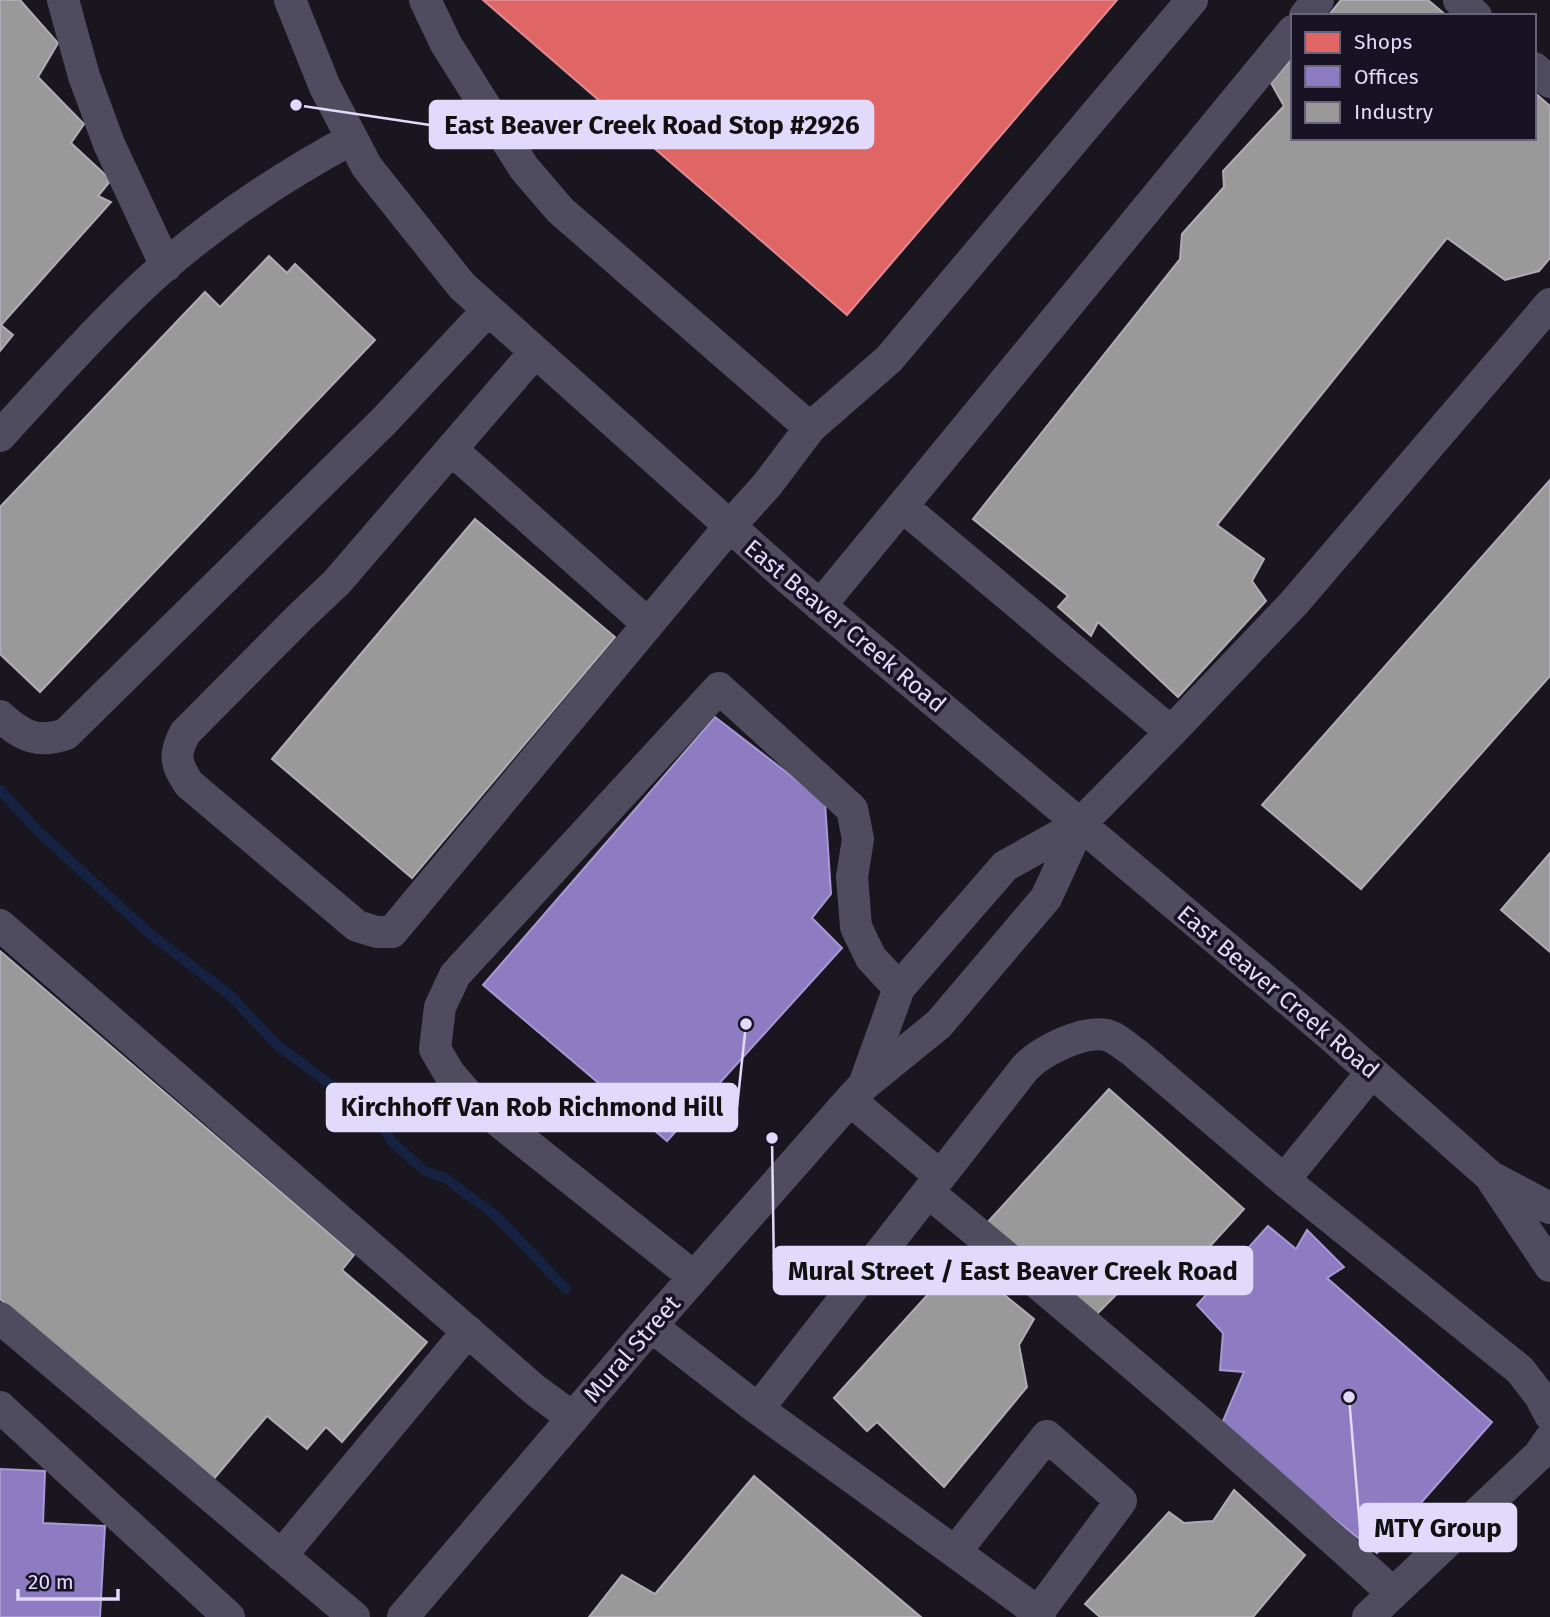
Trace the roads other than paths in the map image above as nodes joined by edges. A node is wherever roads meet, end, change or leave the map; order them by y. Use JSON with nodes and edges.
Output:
{"nodes":[{"id":1,"x":63,"y":0,"type":"edge"},
{"id":2,"x":290,"y":0,"type":"edge"},
{"id":3,"x":425,"y":0,"type":"edge"},
{"id":4,"x":1192,"y":0,"type":"edge"},
{"id":5,"x":1318,"y":0,"type":"edge"},
{"id":6,"x":1459,"y":0,"type":"edge"},
{"id":7,"x":1307,"y":14,"type":"edge"},
{"id":8,"x":1474,"y":14,"type":"edge"},
{"id":9,"x":1291,"y":33,"type":"edge"},
{"id":10,"x":1536,"y":70,"type":"edge"},
{"id":11,"x":1550,"y":82,"type":"edge"},
{"id":12,"x":352,"y":139,"type":"junction"},
{"id":13,"x":166,"y":266,"type":"junction"},
{"id":14,"x":1550,"y":304,"type":"edge"},
{"id":15,"x":488,"y":310,"type":"junction"},
{"id":16,"x":535,"y":352,"type":"junction"},
{"id":17,"x":810,"y":428,"type":"junction"},
{"id":18,"x":0,"y":436,"type":"edge"},
{"id":19,"x":452,"y":450,"type":"junction"},
{"id":20,"x":902,"y":506,"type":"junction"},
{"id":21,"x":729,"y":527,"type":"junction"},
{"id":22,"x":820,"y":606,"type":"junction"},
{"id":23,"x":648,"y":624,"type":"junction"},
{"id":24,"x":0,"y":716,"type":"edge"},
{"id":25,"x":1171,"y":732,"type":"junction"},
{"id":26,"x":1080,"y":824,"type":"junction"},
{"id":27,"x":0,"y":925,"type":"edge"},
{"id":28,"x":899,"y":988,"type":"junction"},
{"id":29,"x":1372,"y":1072,"type":"junction"},
{"id":30,"x":857,"y":1092,"type":"junction"},
{"id":31,"x":1490,"y":1177,"type":"junction"},
{"id":32,"x":1284,"y":1181,"type":"junction"},
{"id":33,"x":934,"y":1184,"type":"junction"},
{"id":34,"x":1550,"y":1208,"type":"edge"},
{"id":35,"x":1550,"y":1266,"type":"edge"},
{"id":36,"x":694,"y":1278,"type":"junction"},
{"id":37,"x":0,"y":1318,"type":"edge"},
{"id":38,"x":651,"y":1326,"type":"junction"},
{"id":39,"x":468,"y":1331,"type":"junction"},
{"id":40,"x":0,"y":1407,"type":"edge"},
{"id":41,"x":758,"y":1409,"type":"junction"},
{"id":42,"x":1550,"y":1415,"type":"edge"},
{"id":43,"x":573,"y":1418,"type":"junction"},
{"id":44,"x":1550,"y":1439,"type":"edge"},
{"id":45,"x":955,"y":1552,"type":"junction"},
{"id":46,"x":281,"y":1556,"type":"junction"},
{"id":47,"x":1393,"y":1593,"type":"junction"},
{"id":48,"x":1039,"y":1615,"type":"edge"},
{"id":49,"x":225,"y":1616,"type":"edge"},
{"id":50,"x":354,"y":1617,"type":"edge"},
{"id":51,"x":403,"y":1617,"type":"edge"},
{"id":52,"x":1368,"y":1617,"type":"edge"}],
"edges":[{"from":1,"to":13,"type":"street"},
{"from":2,"to":12,"type":"street","name":"East Beaver Creek Road"},
{"from":3,"to":17,"type":"street"},
{"from":4,"to":17,"type":"street"},
{"from":5,"to":7,"type":"street"},
{"from":6,"to":8,"type":"street"},
{"from":9,"to":20,"type":"street"},
{"from":10,"to":11,"type":"street"},
{"from":12,"to":13,"type":"street"},
{"from":12,"to":15,"type":"street","name":"East Beaver Creek Road"},
{"from":13,"to":18,"type":"street"},
{"from":14,"to":25,"type":"street"},
{"from":15,"to":16,"type":"street","name":"East Beaver Creek Road"},
{"from":15,"to":24,"type":"street"},
{"from":16,"to":19,"type":"street"},
{"from":16,"to":21,"type":"street","name":"East Beaver Creek Road"},
{"from":17,"to":21,"type":"street"},
{"from":19,"to":23,"type":"street"},
{"from":19,"to":23,"type":"street"},
{"from":20,"to":22,"type":"street"},
{"from":20,"to":25,"type":"street"},
{"from":21,"to":22,"type":"street","name":"East Beaver Creek Road"},
{"from":21,"to":23,"type":"street"},
{"from":22,"to":26,"type":"street","name":"East Beaver Creek Road"},
{"from":25,"to":26,"type":"street"},
{"from":26,"to":28,"type":"street","name":"Mural Street"},
{"from":26,"to":29,"type":"street","name":"East Beaver Creek Road"},
{"from":26,"to":30,"type":"street","name":"Mural Street"},
{"from":27,"to":39,"type":"street"},
{"from":28,"to":30,"type":"street","name":"Mural Street"},
{"from":28,"to":36,"type":"street"},
{"from":29,"to":31,"type":"street","name":"East Beaver Creek Road"},
{"from":29,"to":32,"type":"street"},
{"from":30,"to":33,"type":"street"},
{"from":30,"to":36,"type":"street","name":"Mural Street"},
{"from":31,"to":34,"type":"street","name":"East Beaver Creek Road"},
{"from":31,"to":35,"type":"street","name":"East Beaver Creek Road"},
{"from":32,"to":33,"type":"street"},
{"from":32,"to":42,"type":"street"},
{"from":33,"to":41,"type":"street"},
{"from":33,"to":47,"type":"street"},
{"from":36,"to":38,"type":"street","name":"Mural Street"},
{"from":37,"to":46,"type":"street"},
{"from":38,"to":41,"type":"street"},
{"from":38,"to":43,"type":"street","name":"Mural Street"},
{"from":39,"to":43,"type":"street"},
{"from":39,"to":46,"type":"street"},
{"from":40,"to":49,"type":"street"},
{"from":41,"to":45,"type":"street"},
{"from":43,"to":51,"type":"street","name":"Mural Street"},
{"from":44,"to":47,"type":"street"},
{"from":45,"to":48,"type":"street"},
{"from":45,"to":48,"type":"street"},
{"from":46,"to":50,"type":"street"},
{"from":47,"to":52,"type":"street"}]}
